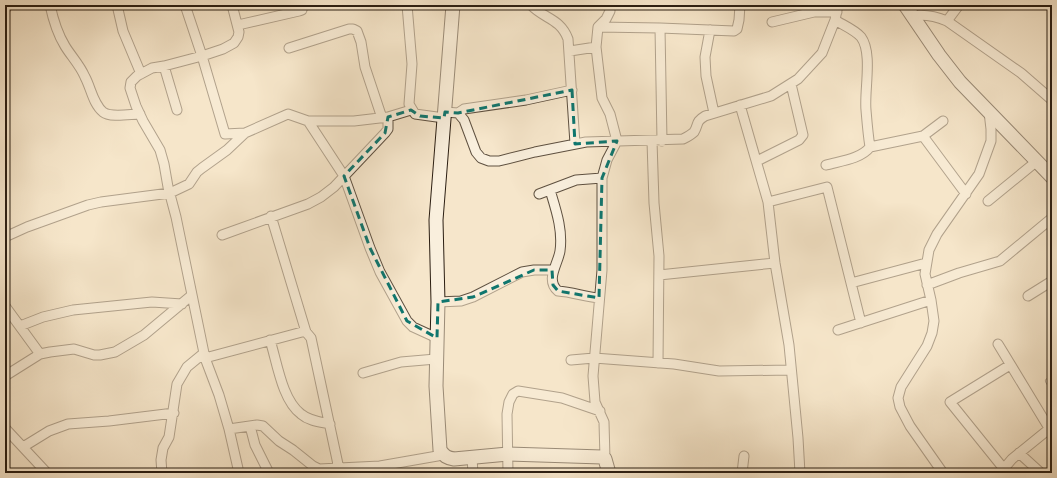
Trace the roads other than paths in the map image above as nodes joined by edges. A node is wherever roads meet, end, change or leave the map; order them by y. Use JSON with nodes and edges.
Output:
{"nodes":[{"id":1,"x":8,"y":5,"type":"edge"},
{"id":2,"x":50,"y":5,"type":"edge"},
{"id":3,"x":117,"y":5,"type":"edge"},
{"id":4,"x":185,"y":5,"type":"edge"},
{"id":5,"x":232,"y":5,"type":"edge"},
{"id":6,"x":303,"y":5,"type":"edge"},
{"id":7,"x":407,"y":5,"type":"edge"},
{"id":8,"x":453,"y":5,"type":"edge"},
{"id":9,"x":531,"y":5,"type":"edge"},
{"id":10,"x":610,"y":5,"type":"edge"},
{"id":11,"x":740,"y":5,"type":"edge"},
{"id":12,"x":959,"y":5,"type":"edge"},
{"id":13,"x":5,"y":10,"type":"edge"},
{"id":14,"x":909,"y":10,"type":"edge"},
{"id":15,"x":837,"y":12,"type":"edge"},
{"id":16,"x":947,"y":21,"type":"junction"},
{"id":17,"x":772,"y":22,"type":"dead end"},
{"id":18,"x":238,"y":25,"type":"junction"},
{"id":19,"x":598,"y":27,"type":"junction"},
{"id":20,"x":660,"y":28,"type":"junction"},
{"id":21,"x":710,"y":30,"type":"junction"},
{"id":22,"x":596,"y":47,"type":"junction"},
{"id":23,"x":289,"y":48,"type":"dead end"},
{"id":24,"x":570,"y":51,"type":"junction"},
{"id":25,"x":202,"y":56,"type":"junction"},
{"id":26,"x":164,"y":66,"type":"junction"},
{"id":27,"x":141,"y":74,"type":"junction"},
{"id":28,"x":790,"y":84,"type":"junction"},
{"id":29,"x":572,"y":90,"type":"junction"},
{"id":30,"x":1052,"y":100,"type":"edge"},
{"id":31,"x":740,"y":105,"type":"junction"},
{"id":32,"x":178,"y":110,"type":"dead end"},
{"id":33,"x":412,"y":110,"type":"junction"},
{"id":34,"x":989,"y":112,"type":"junction"},
{"id":35,"x":714,"y":113,"type":"junction"},
{"id":36,"x":140,"y":114,"type":"junction"},
{"id":37,"x":449,"y":114,"type":"junction"},
{"id":38,"x":385,"y":118,"type":"junction"},
{"id":39,"x":943,"y":120,"type":"dead end"},
{"id":40,"x":308,"y":121,"type":"junction"},
{"id":41,"x":245,"y":133,"type":"junction"},
{"id":42,"x":923,"y":136,"type":"junction"},
{"id":43,"x":617,"y":140,"type":"junction"},
{"id":44,"x":652,"y":141,"type":"junction"},
{"id":45,"x":662,"y":141,"type":"junction"},
{"id":46,"x":575,"y":144,"type":"junction"},
{"id":47,"x":870,"y":147,"type":"junction"},
{"id":48,"x":757,"y":161,"type":"junction"},
{"id":49,"x":1037,"y":161,"type":"junction"},
{"id":50,"x":826,"y":165,"type":"dead end"},
{"id":51,"x":344,"y":176,"type":"junction"},
{"id":52,"x":1052,"y":177,"type":"edge"},
{"id":53,"x":602,"y":178,"type":"junction"},
{"id":54,"x":550,"y":190,"type":"junction"},
{"id":55,"x":170,"y":192,"type":"junction"},
{"id":56,"x":539,"y":194,"type":"dead end"},
{"id":57,"x":966,"y":194,"type":"junction"},
{"id":58,"x":988,"y":201,"type":"dead end"},
{"id":59,"x":768,"y":202,"type":"junction"},
{"id":60,"x":271,"y":216,"type":"junction"},
{"id":61,"x":1052,"y":218,"type":"edge"},
{"id":62,"x":222,"y":235,"type":"dead end"},
{"id":63,"x":5,"y":238,"type":"edge"},
{"id":64,"x":775,"y":263,"type":"junction"},
{"id":65,"x":926,"y":263,"type":"junction"},
{"id":66,"x":552,"y":270,"type":"junction"},
{"id":67,"x":659,"y":274,"type":"junction"},
{"id":68,"x":1052,"y":281,"type":"edge"},
{"id":69,"x":851,"y":283,"type":"junction"},
{"id":70,"x":927,"y":285,"type":"junction"},
{"id":71,"x":192,"y":295,"type":"junction"},
{"id":72,"x":1028,"y":296,"type":"dead end"},
{"id":73,"x":599,"y":298,"type":"junction"},
{"id":74,"x":931,"y":300,"type":"junction"},
{"id":75,"x":438,"y":302,"type":"junction"},
{"id":76,"x":182,"y":304,"type":"junction"},
{"id":77,"x":5,"y":306,"type":"edge"},
{"id":78,"x":861,"y":323,"type":"junction"},
{"id":79,"x":20,"y":326,"type":"junction"},
{"id":80,"x":838,"y":330,"type":"dead end"},
{"id":81,"x":306,"y":332,"type":"junction"},
{"id":82,"x":437,"y":338,"type":"junction"},
{"id":83,"x":270,"y":340,"type":"junction"},
{"id":84,"x":998,"y":344,"type":"dead end"},
{"id":85,"x":40,"y":354,"type":"junction"},
{"id":86,"x":204,"y":356,"type":"junction"},
{"id":87,"x":436,"y":358,"type":"junction"},
{"id":88,"x":594,"y":358,"type":"junction"},
{"id":89,"x":571,"y":360,"type":"dead end"},
{"id":90,"x":658,"y":363,"type":"junction"},
{"id":91,"x":1010,"y":365,"type":"junction"},
{"id":92,"x":790,"y":370,"type":"junction"},
{"id":93,"x":363,"y":373,"type":"dead end"},
{"id":94,"x":5,"y":376,"type":"edge"},
{"id":95,"x":1048,"y":381,"type":"dead end"},
{"id":96,"x":1052,"y":387,"type":"edge"},
{"id":97,"x":600,"y":411,"type":"junction"},
{"id":98,"x":174,"y":413,"type":"junction"},
{"id":99,"x":330,"y":424,"type":"junction"},
{"id":100,"x":250,"y":426,"type":"junction"},
{"id":101,"x":5,"y":428,"type":"edge"},
{"id":102,"x":229,"y":429,"type":"junction"},
{"id":103,"x":1050,"y":431,"type":"edge"},
{"id":104,"x":23,"y":448,"type":"junction"},
{"id":105,"x":1019,"y":453,"type":"junction"},
{"id":106,"x":508,"y":454,"type":"junction"},
{"id":107,"x":443,"y":455,"type":"junction"},
{"id":108,"x":744,"y":456,"type":"dead end"},
{"id":109,"x":472,"y":458,"type":"junction"},
{"id":110,"x":606,"y":459,"type":"junction"},
{"id":111,"x":339,"y":468,"type":"junction"},
{"id":112,"x":377,"y":469,"type":"edge"},
{"id":113,"x":1002,"y":471,"type":"edge"},
{"id":114,"x":47,"y":473,"type":"edge"},
{"id":115,"x":162,"y":473,"type":"edge"},
{"id":116,"x":239,"y":473,"type":"edge"},
{"id":117,"x":269,"y":473,"type":"edge"},
{"id":118,"x":473,"y":473,"type":"edge"},
{"id":119,"x":508,"y":473,"type":"edge"},
{"id":120,"x":609,"y":473,"type":"edge"},
{"id":121,"x":742,"y":473,"type":"edge"},
{"id":122,"x":800,"y":473,"type":"edge"},
{"id":123,"x":944,"y":473,"type":"edge"},
{"id":124,"x":1041,"y":473,"type":"edge"}],
"edges":[{"from":1,"to":13,"type":"street"},
{"from":2,"to":36,"type":"street"},
{"from":3,"to":27,"type":"street"},
{"from":4,"to":25,"type":"street"},
{"from":5,"to":18,"type":"street"},
{"from":6,"to":18,"type":"street"},
{"from":7,"to":33,"type":"street"},
{"from":8,"to":37,"type":"street"},
{"from":9,"to":24,"type":"street"},
{"from":10,"to":19,"type":"street"},
{"from":11,"to":21,"type":"street"},
{"from":12,"to":16,"type":"street"},
{"from":14,"to":16,"type":"street"},
{"from":14,"to":34,"type":"street"},
{"from":15,"to":17,"type":"street"},
{"from":15,"to":28,"type":"street"},
{"from":15,"to":47,"type":"street"},
{"from":16,"to":30,"type":"street"},
{"from":18,"to":25,"type":"street"},
{"from":19,"to":20,"type":"street"},
{"from":19,"to":22,"type":"street"},
{"from":20,"to":21,"type":"street"},
{"from":20,"to":45,"type":"street"},
{"from":21,"to":35,"type":"street"},
{"from":22,"to":24,"type":"street"},
{"from":22,"to":43,"type":"street"},
{"from":23,"to":38,"type":"street"},
{"from":24,"to":29,"type":"street"},
{"from":25,"to":26,"type":"street"},
{"from":25,"to":41,"type":"street"},
{"from":26,"to":27,"type":"street"},
{"from":26,"to":32,"type":"street"},
{"from":27,"to":36,"type":"street"},
{"from":28,"to":31,"type":"street"},
{"from":28,"to":48,"type":"street"},
{"from":29,"to":37,"type":"street"},
{"from":29,"to":46,"type":"street"},
{"from":31,"to":35,"type":"street"},
{"from":31,"to":48,"type":"street"},
{"from":33,"to":37,"type":"street"},
{"from":33,"to":38,"type":"street"},
{"from":34,"to":49,"type":"street"},
{"from":34,"to":57,"type":"street"},
{"from":35,"to":45,"type":"street"},
{"from":36,"to":55,"type":"street"},
{"from":37,"to":46,"type":"street"},
{"from":37,"to":75,"type":"street"},
{"from":38,"to":40,"type":"street"},
{"from":38,"to":51,"type":"street"},
{"from":39,"to":42,"type":"street"},
{"from":40,"to":41,"type":"street"},
{"from":40,"to":51,"type":"street"},
{"from":41,"to":55,"type":"street"},
{"from":42,"to":47,"type":"street"},
{"from":42,"to":57,"type":"street"},
{"from":43,"to":44,"type":"street"},
{"from":43,"to":46,"type":"street"},
{"from":43,"to":53,"type":"street"},
{"from":44,"to":45,"type":"street"},
{"from":44,"to":67,"type":"street"},
{"from":47,"to":50,"type":"street"},
{"from":48,"to":59,"type":"street"},
{"from":49,"to":52,"type":"street"},
{"from":49,"to":58,"type":"street"},
{"from":51,"to":60,"type":"street"},
{"from":51,"to":82,"type":"street"},
{"from":53,"to":54,"type":"street"},
{"from":53,"to":73,"type":"street"},
{"from":54,"to":56,"type":"street"},
{"from":54,"to":66,"type":"street"},
{"from":55,"to":63,"type":"street"},
{"from":55,"to":71,"type":"street"},
{"from":57,"to":65,"type":"street"},
{"from":59,"to":64,"type":"street"},
{"from":59,"to":69,"type":"street"},
{"from":60,"to":62,"type":"street"},
{"from":60,"to":81,"type":"street"},
{"from":61,"to":70,"type":"street"},
{"from":64,"to":67,"type":"street"},
{"from":64,"to":92,"type":"street"},
{"from":65,"to":69,"type":"street"},
{"from":65,"to":70,"type":"street"},
{"from":66,"to":73,"type":"street"},
{"from":66,"to":75,"type":"street"},
{"from":67,"to":90,"type":"street"},
{"from":68,"to":72,"type":"street"},
{"from":69,"to":78,"type":"street"},
{"from":70,"to":74,"type":"street"},
{"from":71,"to":76,"type":"street"},
{"from":71,"to":86,"type":"street"},
{"from":73,"to":88,"type":"street"},
{"from":74,"to":78,"type":"street"},
{"from":74,"to":123,"type":"street"},
{"from":75,"to":82,"type":"street"},
{"from":76,"to":79,"type":"street"},
{"from":76,"to":85,"type":"street"},
{"from":77,"to":79,"type":"street"},
{"from":78,"to":80,"type":"street"},
{"from":79,"to":85,"type":"street"},
{"from":81,"to":83,"type":"street"},
{"from":81,"to":99,"type":"street"},
{"from":82,"to":87,"type":"street"},
{"from":83,"to":86,"type":"street"},
{"from":83,"to":99,"type":"street"},
{"from":84,"to":91,"type":"street"},
{"from":85,"to":94,"type":"street"},
{"from":86,"to":98,"type":"street"},
{"from":86,"to":102,"type":"street"},
{"from":87,"to":93,"type":"street"},
{"from":87,"to":107,"type":"street"},
{"from":88,"to":89,"type":"street"},
{"from":88,"to":90,"type":"street"},
{"from":88,"to":97,"type":"street"},
{"from":90,"to":92,"type":"street"},
{"from":91,"to":103,"type":"street"},
{"from":91,"to":113,"type":"street"},
{"from":92,"to":122,"type":"street"},
{"from":95,"to":96,"type":"lane"},
{"from":97,"to":106,"type":"street"},
{"from":97,"to":110,"type":"street"},
{"from":98,"to":104,"type":"street"},
{"from":98,"to":115,"type":"street"},
{"from":99,"to":111,"type":"street"},
{"from":100,"to":102,"type":"street"},
{"from":100,"to":111,"type":"street"},
{"from":100,"to":117,"type":"street"},
{"from":101,"to":104,"type":"street"},
{"from":102,"to":116,"type":"street"},
{"from":103,"to":105,"type":"street"},
{"from":104,"to":114,"type":"street"},
{"from":105,"to":113,"type":"street"},
{"from":105,"to":124,"type":"street"},
{"from":106,"to":109,"type":"street"},
{"from":106,"to":110,"type":"street"},
{"from":106,"to":119,"type":"street"},
{"from":107,"to":109,"type":"street"},
{"from":107,"to":112,"type":"street"},
{"from":108,"to":121,"type":"street"},
{"from":109,"to":118,"type":"street"},
{"from":110,"to":120,"type":"street"},
{"from":111,"to":112,"type":"street"}]}
